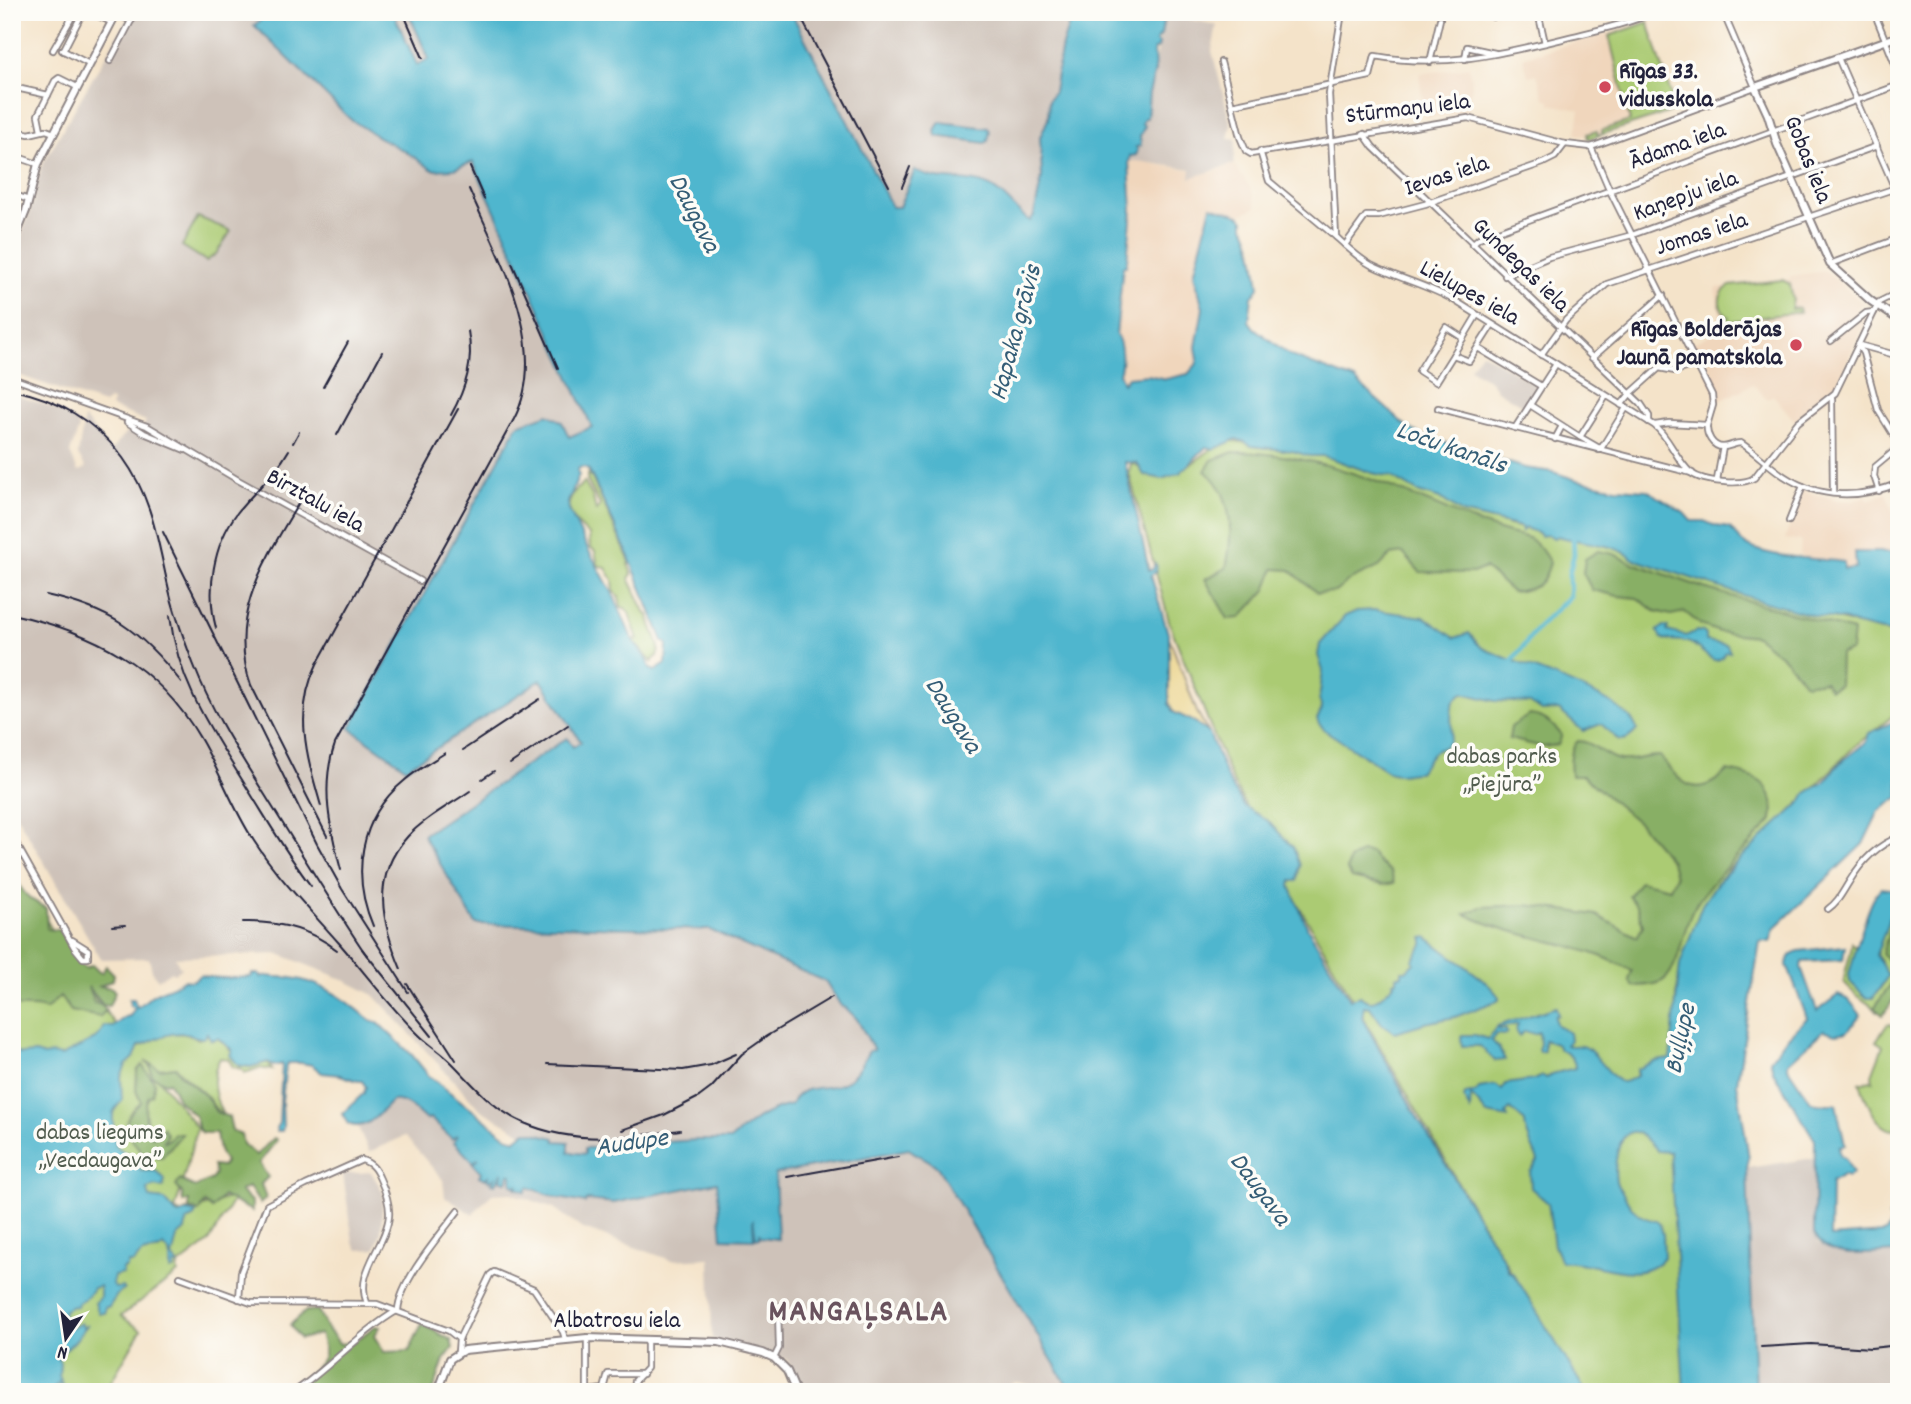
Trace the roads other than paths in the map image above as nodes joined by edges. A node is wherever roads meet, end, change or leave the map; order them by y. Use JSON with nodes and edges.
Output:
{"nodes":[{"id":1,"x":75,"y":12,"type":"edge"},
{"id":2,"x":83,"y":12,"type":"edge"},
{"id":3,"x":90,"y":12,"type":"edge"},
{"id":4,"x":140,"y":12,"type":"edge"},
{"id":5,"x":1342,"y":12,"type":"edge"},
{"id":6,"x":1486,"y":12,"type":"edge"},
{"id":7,"x":1499,"y":12,"type":"edge"},
{"id":8,"x":1538,"y":12,"type":"edge"},
{"id":9,"x":1655,"y":12,"type":"edge"},
{"id":10,"x":1723,"y":12,"type":"edge"},
{"id":11,"x":1874,"y":12,"type":"edge"},
{"id":12,"x":116,"y":13,"type":"edge"},
{"id":13,"x":1440,"y":19,"type":"dead end"},
{"id":14,"x":111,"y":22,"type":"junction"},
{"id":15,"x":131,"y":22,"type":"junction"},
{"id":16,"x":1899,"y":36,"type":"edge"},
{"id":17,"x":1885,"y":41,"type":"junction"},
{"id":18,"x":1545,"y":43,"type":"junction"},
{"id":19,"x":63,"y":51,"type":"junction"},
{"id":20,"x":1499,"y":54,"type":"junction"},
{"id":21,"x":1838,"y":58,"type":"junction"},
{"id":22,"x":1465,"y":59,"type":"junction"},
{"id":23,"x":110,"y":61,"type":"dead end"},
{"id":24,"x":1221,"y":62,"type":"dead end"},
{"id":25,"x":1430,"y":62,"type":"junction"},
{"id":26,"x":89,"y":64,"type":"junction"},
{"id":27,"x":1899,"y":74,"type":"edge"},
{"id":28,"x":1329,"y":84,"type":"junction"},
{"id":29,"x":1899,"y":85,"type":"edge"},
{"id":30,"x":12,"y":86,"type":"edge"},
{"id":31,"x":77,"y":87,"type":"junction"},
{"id":32,"x":1755,"y":88,"type":"junction"},
{"id":33,"x":48,"y":95,"type":"junction"},
{"id":34,"x":1857,"y":101,"type":"junction"},
{"id":35,"x":1232,"y":105,"type":"junction"},
{"id":36,"x":12,"y":130,"type":"edge"},
{"id":37,"x":41,"y":130,"type":"junction"},
{"id":38,"x":1772,"y":131,"type":"junction"},
{"id":39,"x":54,"y":133,"type":"junction"},
{"id":40,"x":1364,"y":134,"type":"junction"},
{"id":41,"x":1331,"y":139,"type":"junction"},
{"id":42,"x":1565,"y":144,"type":"junction"},
{"id":43,"x":1877,"y":146,"type":"junction"},
{"id":44,"x":1591,"y":147,"type":"junction"},
{"id":45,"x":1260,"y":151,"type":"junction"},
{"id":46,"x":12,"y":155,"type":"edge"},
{"id":47,"x":38,"y":164,"type":"junction"},
{"id":48,"x":1792,"y":177,"type":"junction"},
{"id":49,"x":1897,"y":188,"type":"edge"},
{"id":50,"x":1610,"y":191,"type":"junction"},
{"id":51,"x":12,"y":194,"type":"edge"},
{"id":52,"x":1899,"y":198,"type":"edge"},
{"id":53,"x":29,"y":200,"type":"junction"},
{"id":54,"x":1430,"y":203,"type":"junction"},
{"id":55,"x":1810,"y":218,"type":"junction"},
{"id":56,"x":1632,"y":235,"type":"junction"},
{"id":57,"x":1336,"y":237,"type":"junction"},
{"id":58,"x":1899,"y":238,"type":"edge"},
{"id":59,"x":1472,"y":244,"type":"junction"},
{"id":60,"x":1345,"y":245,"type":"junction"},
{"id":61,"x":12,"y":246,"type":"edge"},
{"id":62,"x":1830,"y":264,"type":"junction"},
{"id":63,"x":1650,"y":270,"type":"junction"},
{"id":64,"x":1505,"y":276,"type":"junction"},
{"id":65,"x":1899,"y":292,"type":"edge"},
{"id":66,"x":1663,"y":295,"type":"junction"},
{"id":67,"x":1877,"y":305,"type":"junction"},
{"id":68,"x":1874,"y":312,"type":"junction"},
{"id":69,"x":1478,"y":315,"type":"junction"},
{"id":70,"x":1897,"y":319,"type":"edge"},
{"id":71,"x":1493,"y":324,"type":"junction"},
{"id":72,"x":1559,"y":327,"type":"junction"},
{"id":73,"x":1463,"y":338,"type":"junction"},
{"id":74,"x":1830,"y":341,"type":"dead end"},
{"id":75,"x":1858,"y":345,"type":"junction"},
{"id":76,"x":1478,"y":348,"type":"junction"},
{"id":77,"x":1453,"y":355,"type":"junction"},
{"id":78,"x":1541,"y":355,"type":"junction"},
{"id":79,"x":1899,"y":356,"type":"edge"},
{"id":80,"x":1592,"y":358,"type":"junction"},
{"id":81,"x":1556,"y":364,"type":"junction"},
{"id":82,"x":1698,"y":364,"type":"junction"},
{"id":83,"x":12,"y":378,"type":"edge"},
{"id":84,"x":1541,"y":387,"type":"junction"},
{"id":85,"x":1630,"y":394,"type":"junction"},
{"id":86,"x":1606,"y":396,"type":"junction"},
{"id":87,"x":1832,"y":397,"type":"junction"},
{"id":88,"x":1530,"y":405,"type":"junction"},
{"id":89,"x":1623,"y":407,"type":"junction"},
{"id":90,"x":1438,"y":408,"type":"dead end"},
{"id":91,"x":1651,"y":424,"type":"junction"},
{"id":92,"x":1707,"y":425,"type":"junction"},
{"id":93,"x":1563,"y":426,"type":"junction"},
{"id":94,"x":1515,"y":428,"type":"junction"},
{"id":95,"x":1580,"y":437,"type":"junction"},
{"id":96,"x":1555,"y":439,"type":"junction"},
{"id":97,"x":1899,"y":445,"type":"edge"},
{"id":98,"x":1723,"y":447,"type":"junction"},
{"id":99,"x":1599,"y":449,"type":"junction"},
{"id":100,"x":1766,"y":463,"type":"junction"},
{"id":101,"x":1692,"y":474,"type":"junction"},
{"id":102,"x":1717,"y":481,"type":"junction"},
{"id":103,"x":1899,"y":483,"type":"edge"},
{"id":104,"x":1803,"y":486,"type":"junction"},
{"id":105,"x":1880,"y":491,"type":"junction"},
{"id":106,"x":1833,"y":494,"type":"junction"},
{"id":107,"x":1789,"y":521,"type":"dead end"},
{"id":108,"x":420,"y":581,"type":"dead end"},
{"id":109,"x":12,"y":836,"type":"edge"},
{"id":110,"x":1899,"y":836,"type":"edge"},
{"id":111,"x":1828,"y":909,"type":"dead end"},
{"id":112,"x":72,"y":940,"type":"dead end"},
{"id":113,"x":458,"y":1211,"type":"dead end"},
{"id":114,"x":180,"y":1277,"type":"dead end"},
{"id":115,"x":239,"y":1299,"type":"junction"},
{"id":116,"x":367,"y":1303,"type":"junction"},
{"id":117,"x":778,"y":1306,"type":"dead end"},
{"id":118,"x":398,"y":1310,"type":"junction"},
{"id":119,"x":587,"y":1338,"type":"junction"},
{"id":120,"x":459,"y":1339,"type":"junction"},
{"id":121,"x":565,"y":1339,"type":"junction"},
{"id":122,"x":647,"y":1339,"type":"junction"},
{"id":123,"x":458,"y":1352,"type":"junction"},
{"id":124,"x":774,"y":1358,"type":"junction"},
{"id":125,"x":643,"y":1374,"type":"junction"},
{"id":126,"x":587,"y":1391,"type":"edge"},
{"id":127,"x":294,"y":1392,"type":"edge"},
{"id":128,"x":438,"y":1392,"type":"edge"},
{"id":129,"x":559,"y":1392,"type":"edge"},
{"id":130,"x":634,"y":1392,"type":"edge"},
{"id":131,"x":796,"y":1392,"type":"edge"}],
"edges":[{"from":1,"to":19,"type":"street"},
{"from":2,"to":19,"type":"street"},
{"from":3,"to":14,"type":"street"},
{"from":4,"to":15,"type":"street"},
{"from":5,"to":28,"type":"street"},
{"from":6,"to":7,"type":"street"},
{"from":8,"to":18,"type":"street"},
{"from":9,"to":18,"type":"street"},
{"from":10,"to":32,"type":"street","name":"Gobas iela"},
{"from":11,"to":17,"type":"street"},
{"from":12,"to":14,"type":"main road"},
{"from":12,"to":15,"type":"street"},
{"from":13,"to":25,"type":"street"},
{"from":14,"to":26,"type":"main road"},
{"from":15,"to":23,"type":"street"},
{"from":16,"to":17,"type":"main road","name":"Stūrmaņu iela"},
{"from":17,"to":21,"type":"main road","name":"Stūrmaņu iela"},
{"from":17,"to":27,"type":"street"},
{"from":18,"to":20,"type":"street"},
{"from":19,"to":26,"type":"street"},
{"from":20,"to":22,"type":"street"},
{"from":20,"to":22,"type":"street"},
{"from":21,"to":32,"type":"main road","name":"Stūrmaņu iela"},
{"from":21,"to":34,"type":"street"},
{"from":22,"to":25,"type":"street"},
{"from":24,"to":35,"type":"street"},
{"from":25,"to":28,"type":"street"},
{"from":26,"to":31,"type":"main road"},
{"from":28,"to":35,"type":"street"},
{"from":28,"to":41,"type":"street"},
{"from":29,"to":34,"type":"street","name":"Ādama iela"},
{"from":30,"to":33,"type":"street"},
{"from":31,"to":33,"type":"street"},
{"from":31,"to":39,"type":"main road"},
{"from":32,"to":38,"type":"main road","name":"Gobas iela"},
{"from":32,"to":44,"type":"street","name":"Stūrmaņu iela"},
{"from":33,"to":37,"type":"street"},
{"from":34,"to":38,"type":"street","name":"Ādama iela"},
{"from":34,"to":43,"type":"street"},
{"from":35,"to":45,"type":"street"},
{"from":36,"to":37,"type":"street"},
{"from":37,"to":39,"type":"street"},
{"from":38,"to":48,"type":"main road","name":"Gobas iela"},
{"from":38,"to":50,"type":"street","name":"Ādama iela"},
{"from":39,"to":47,"type":"main road"},
{"from":40,"to":41,"type":"street","name":"Stūrmaņu iela"},
{"from":40,"to":42,"type":"street","name":"Stūrmaņu iela"},
{"from":40,"to":54,"type":"street","name":"Gundegas iela"},
{"from":41,"to":45,"type":"street","name":"Stūrmaņu iela"},
{"from":41,"to":57,"type":"street"},
{"from":42,"to":44,"type":"street","name":"Stūrmaņu iela"},
{"from":42,"to":54,"type":"street","name":"Ievas iela"},
{"from":43,"to":48,"type":"street","name":"Kaņepju iela"},
{"from":43,"to":49,"type":"street"},
{"from":44,"to":50,"type":"street"},
{"from":45,"to":57,"type":"street","name":"Lielupes iela"},
{"from":46,"to":47,"type":"street"},
{"from":47,"to":53,"type":"main road"},
{"from":48,"to":55,"type":"main road","name":"Gobas iela"},
{"from":48,"to":56,"type":"street","name":"Kaņepju iela"},
{"from":49,"to":52,"type":"street"},
{"from":49,"to":55,"type":"street","name":"Jomas iela"},
{"from":50,"to":56,"type":"street"},
{"from":50,"to":59,"type":"street","name":"Ādama iela"},
{"from":51,"to":53,"type":"street"},
{"from":53,"to":61,"type":"main road"},
{"from":54,"to":59,"type":"street","name":"Gundegas iela"},
{"from":54,"to":60,"type":"street","name":"Ievas iela"},
{"from":55,"to":62,"type":"main road","name":"Gobas iela"},
{"from":55,"to":63,"type":"street","name":"Jomas iela"},
{"from":56,"to":63,"type":"street"},
{"from":56,"to":64,"type":"street","name":"Kaņepju iela"},
{"from":57,"to":60,"type":"street","name":"Lielupes iela"},
{"from":58,"to":62,"type":"street"},
{"from":59,"to":64,"type":"street","name":"Gundegas iela"},
{"from":60,"to":69,"type":"street","name":"Lielupes iela"},
{"from":62,"to":67,"type":"main road","name":"Gobas iela"},
{"from":63,"to":66,"type":"street"},
{"from":63,"to":72,"type":"street","name":"Jomas iela"},
{"from":64,"to":72,"type":"street","name":"Gundegas iela"},
{"from":65,"to":67,"type":"street"},
{"from":66,"to":80,"type":"street"},
{"from":66,"to":82,"type":"street"},
{"from":67,"to":68,"type":"street"},
{"from":67,"to":70,"type":"main road","name":"Gobas iela"},
{"from":68,"to":74,"type":"street"},
{"from":68,"to":75,"type":"street"},
{"from":69,"to":71,"type":"street","name":"Lielupes iela"},
{"from":69,"to":73,"type":"street"},
{"from":71,"to":76,"type":"street"},
{"from":71,"to":78,"type":"street","name":"Lielupes iela"},
{"from":72,"to":78,"type":"street","name":"Jomas iela"},
{"from":72,"to":80,"type":"street","name":"Gundegas iela"},
{"from":73,"to":77,"type":"street"},
{"from":73,"to":77,"type":"street"},
{"from":75,"to":79,"type":"street"},
{"from":75,"to":87,"type":"street"},
{"from":75,"to":97,"type":"street"},
{"from":76,"to":77,"type":"street"},
{"from":76,"to":84,"type":"street"},
{"from":78,"to":81,"type":"street","name":"Lielupes iela"},
{"from":80,"to":85,"type":"street","name":"Gundegas iela"},
{"from":81,"to":84,"type":"street"},
{"from":81,"to":86,"type":"street","name":"Lielupes iela"},
{"from":82,"to":85,"type":"street"},
{"from":82,"to":92,"type":"street"},
{"from":83,"to":108,"type":"street","name":"Birztalu iela"},
{"from":84,"to":88,"type":"street"},
{"from":85,"to":89,"type":"street"},
{"from":85,"to":91,"type":"street","name":"Gundegas iela"},
{"from":86,"to":89,"type":"street","name":"Lielupes iela"},
{"from":86,"to":95,"type":"street"},
{"from":87,"to":100,"type":"street"},
{"from":87,"to":106,"type":"street"},
{"from":88,"to":93,"type":"street"},
{"from":88,"to":94,"type":"street"},
{"from":89,"to":91,"type":"street","name":"Lielupes iela"},
{"from":89,"to":99,"type":"street"},
{"from":90,"to":94,"type":"street"},
{"from":91,"to":92,"type":"street"},
{"from":91,"to":101,"type":"street","name":"Lielupes iela"},
{"from":92,"to":98,"type":"street"},
{"from":93,"to":95,"type":"street"},
{"from":93,"to":96,"type":"street"},
{"from":94,"to":96,"type":"street"},
{"from":95,"to":99,"type":"street"},
{"from":96,"to":99,"type":"street"},
{"from":97,"to":105,"type":"street"},
{"from":98,"to":100,"type":"street"},
{"from":98,"to":102,"type":"street"},
{"from":99,"to":101,"type":"street"},
{"from":100,"to":102,"type":"street"},
{"from":100,"to":104,"type":"street"},
{"from":101,"to":102,"type":"street"},
{"from":103,"to":105,"type":"street"},
{"from":104,"to":106,"type":"street"},
{"from":104,"to":107,"type":"street"},
{"from":105,"to":106,"type":"street"},
{"from":109,"to":112,"type":"street"},
{"from":110,"to":111,"type":"street"},
{"from":113,"to":118,"type":"street"},
{"from":114,"to":115,"type":"street"},
{"from":115,"to":116,"type":"street"},
{"from":115,"to":116,"type":"street"},
{"from":116,"to":118,"type":"street"},
{"from":117,"to":124,"type":"street"},
{"from":118,"to":120,"type":"street"},
{"from":118,"to":127,"type":"street"},
{"from":119,"to":121,"type":"main road","name":"Albatrosu iela"},
{"from":119,"to":122,"type":"main road","name":"Albatrosu iela"},
{"from":119,"to":126,"type":"street"},
{"from":120,"to":121,"type":"street"},
{"from":120,"to":123,"type":"street"},
{"from":121,"to":123,"type":"main road","name":"Albatrosu iela"},
{"from":122,"to":124,"type":"main road","name":"Albatrosu iela"},
{"from":122,"to":125,"type":"street"},
{"from":123,"to":128,"type":"main road"},
{"from":124,"to":131,"type":"main road"},
{"from":125,"to":126,"type":"street"},
{"from":125,"to":130,"type":"street"},
{"from":126,"to":129,"type":"street"}]}
